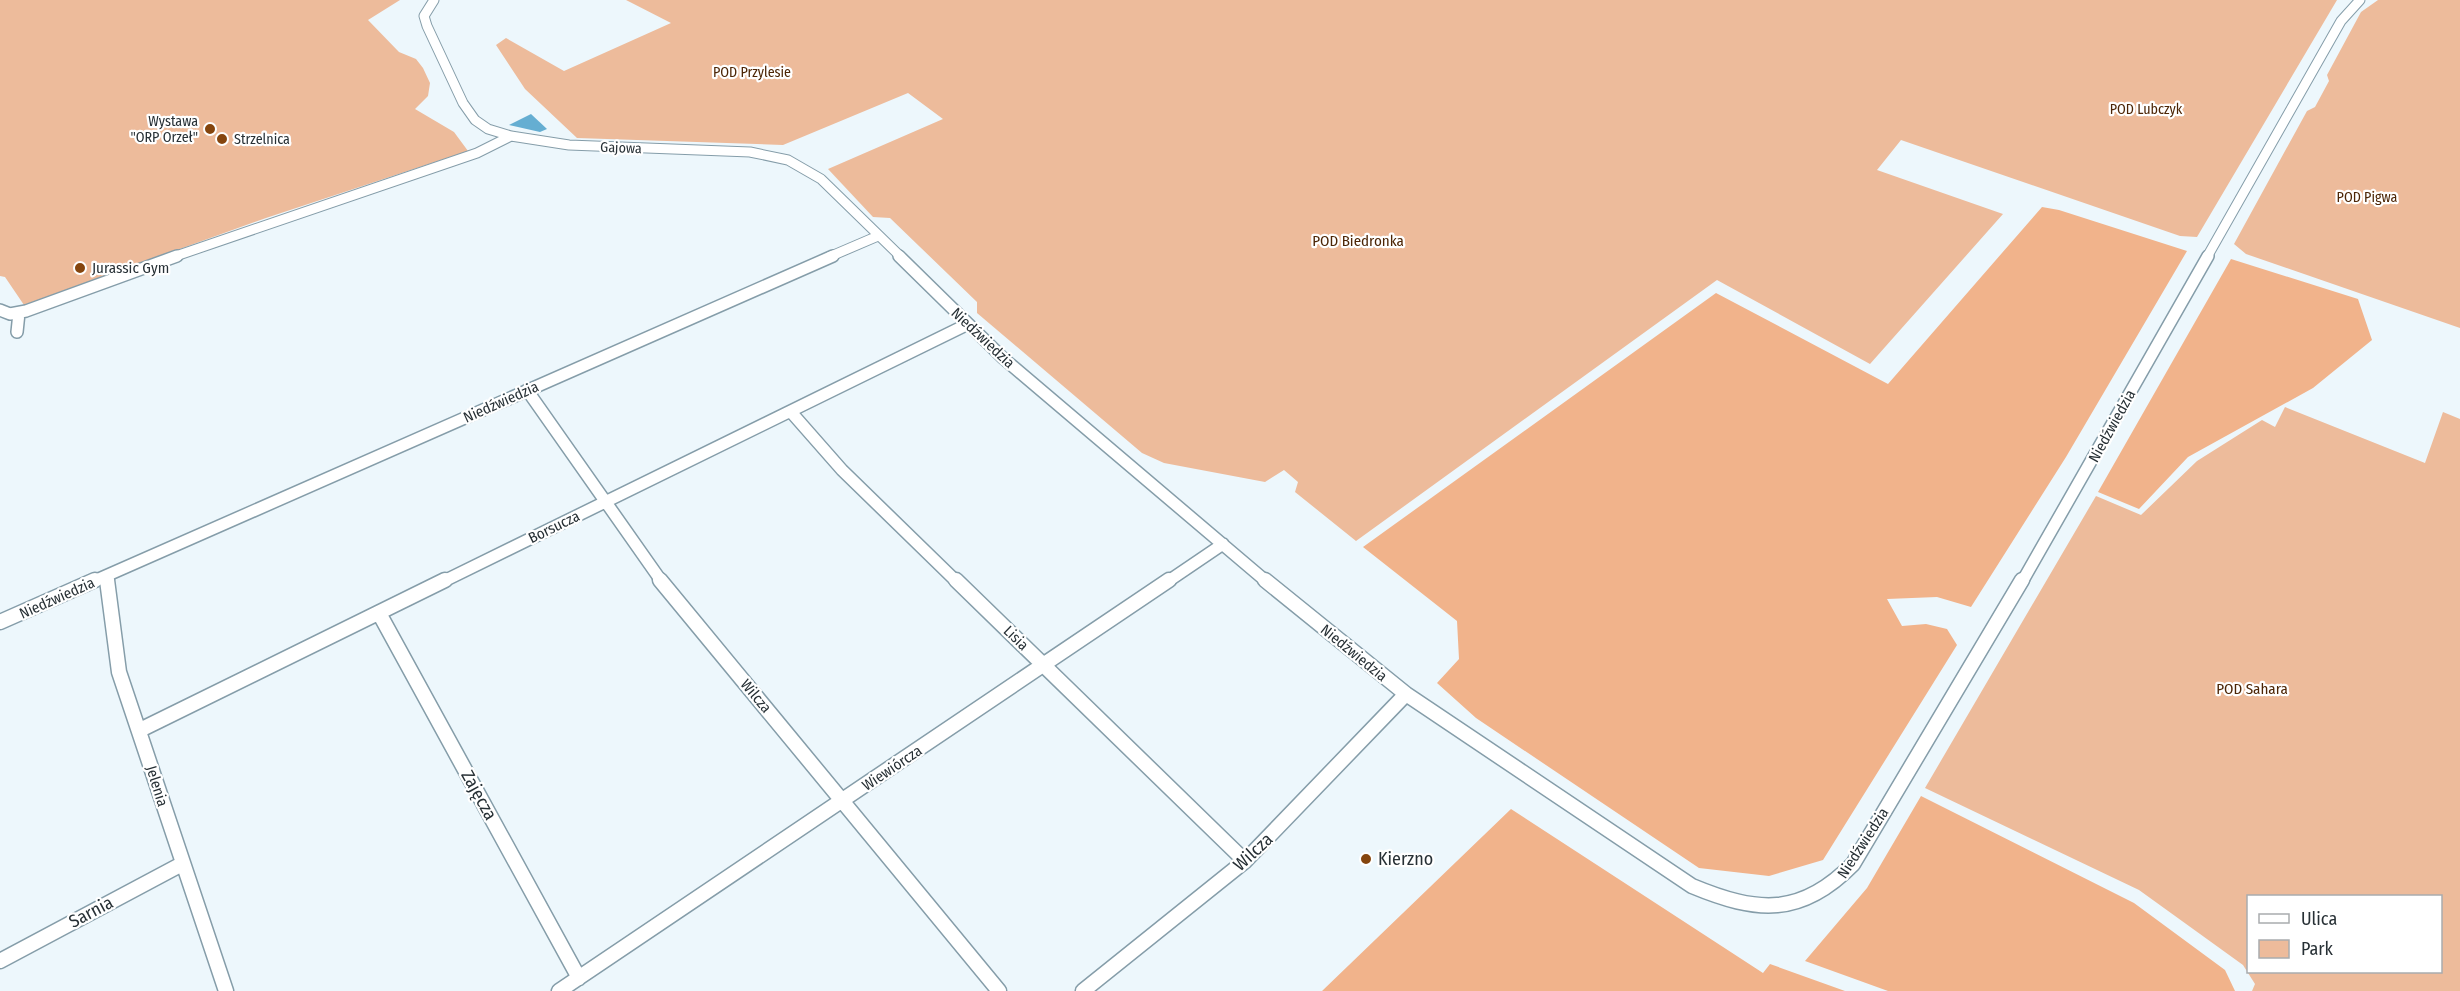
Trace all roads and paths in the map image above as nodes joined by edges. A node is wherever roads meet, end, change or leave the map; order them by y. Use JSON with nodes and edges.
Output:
{"nodes":[{"id":1,"x":434,"y":0,"type":"edge"},
{"id":2,"x":2361,"y":0,"type":"edge"},
{"id":3,"x":511,"y":136,"type":"junction"},
{"id":4,"x":878,"y":236,"type":"junction"},
{"id":5,"x":0,"y":310,"type":"edge"},
{"id":6,"x":19,"y":313,"type":"junction"},
{"id":7,"x":968,"y":324,"type":"junction"},
{"id":8,"x":16,"y":332,"type":"dead end"},
{"id":9,"x":527,"y":390,"type":"junction"},
{"id":10,"x":791,"y":412,"type":"junction"},
{"id":11,"x":604,"y":502,"type":"junction"},
{"id":12,"x":1223,"y":544,"type":"junction"},
{"id":13,"x":106,"y":576,"type":"junction"},
{"id":14,"x":379,"y":613,"type":"junction"},
{"id":15,"x":0,"y":622,"type":"edge"},
{"id":16,"x":1043,"y":665,"type":"junction"},
{"id":17,"x":1406,"y":694,"type":"junction"},
{"id":18,"x":140,"y":730,"type":"junction"},
{"id":19,"x":843,"y":800,"type":"junction"},
{"id":20,"x":1245,"y":861,"type":"junction"},
{"id":21,"x":182,"y":864,"type":"junction"},
{"id":22,"x":0,"y":961,"type":"edge"},
{"id":23,"x":579,"y":978,"type":"junction"},
{"id":24,"x":226,"y":991,"type":"edge"},
{"id":25,"x":560,"y":991,"type":"edge"},
{"id":26,"x":999,"y":991,"type":"edge"},
{"id":27,"x":1083,"y":991,"type":"edge"}],
"edges":[{"from":1,"to":3,"type":"street","name":"Gajowa"},
{"from":2,"to":17,"type":"street","name":"Niedźwiedzia"},
{"from":3,"to":4,"type":"street","name":"Gajowa"},
{"from":3,"to":6,"type":"street"},
{"from":4,"to":7,"type":"street","name":"Niedźwiedzia"},
{"from":4,"to":9,"type":"street","name":"Niedźwiedzia"},
{"from":5,"to":6,"type":"street"},
{"from":6,"to":8,"type":"street"},
{"from":7,"to":10,"type":"street","name":"Borsucza"},
{"from":7,"to":12,"type":"street","name":"Niedźwiedzia"},
{"from":9,"to":11,"type":"street","name":"Wilcza"},
{"from":9,"to":13,"type":"street","name":"Niedźwiedzia"},
{"from":10,"to":11,"type":"street","name":"Borsucza"},
{"from":10,"to":16,"type":"street","name":"Lisia"},
{"from":11,"to":14,"type":"street","name":"Borsucza"},
{"from":11,"to":19,"type":"street","name":"Wilcza"},
{"from":12,"to":16,"type":"street","name":"Wiewiórcza"},
{"from":12,"to":17,"type":"street","name":"Niedźwiedzia"},
{"from":13,"to":15,"type":"street","name":"Niedźwiedzia"},
{"from":13,"to":18,"type":"street","name":"Jelenia"},
{"from":14,"to":18,"type":"street","name":"Borsucza"},
{"from":14,"to":23,"type":"street","name":"Zajęcza"},
{"from":16,"to":19,"type":"street","name":"Wiewiórcza"},
{"from":16,"to":20,"type":"street","name":"Lisia"},
{"from":17,"to":20,"type":"street","name":"Wilcza"},
{"from":18,"to":21,"type":"street","name":"Jelenia"},
{"from":19,"to":23,"type":"street","name":"Wiewiórcza"},
{"from":19,"to":26,"type":"street","name":"Wilcza"},
{"from":20,"to":27,"type":"street","name":"Wilcza"},
{"from":21,"to":22,"type":"street","name":"Sarnia"},
{"from":21,"to":24,"type":"street","name":"Jelenia"},
{"from":23,"to":25,"type":"street","name":"Wiewiórcza"}]}
